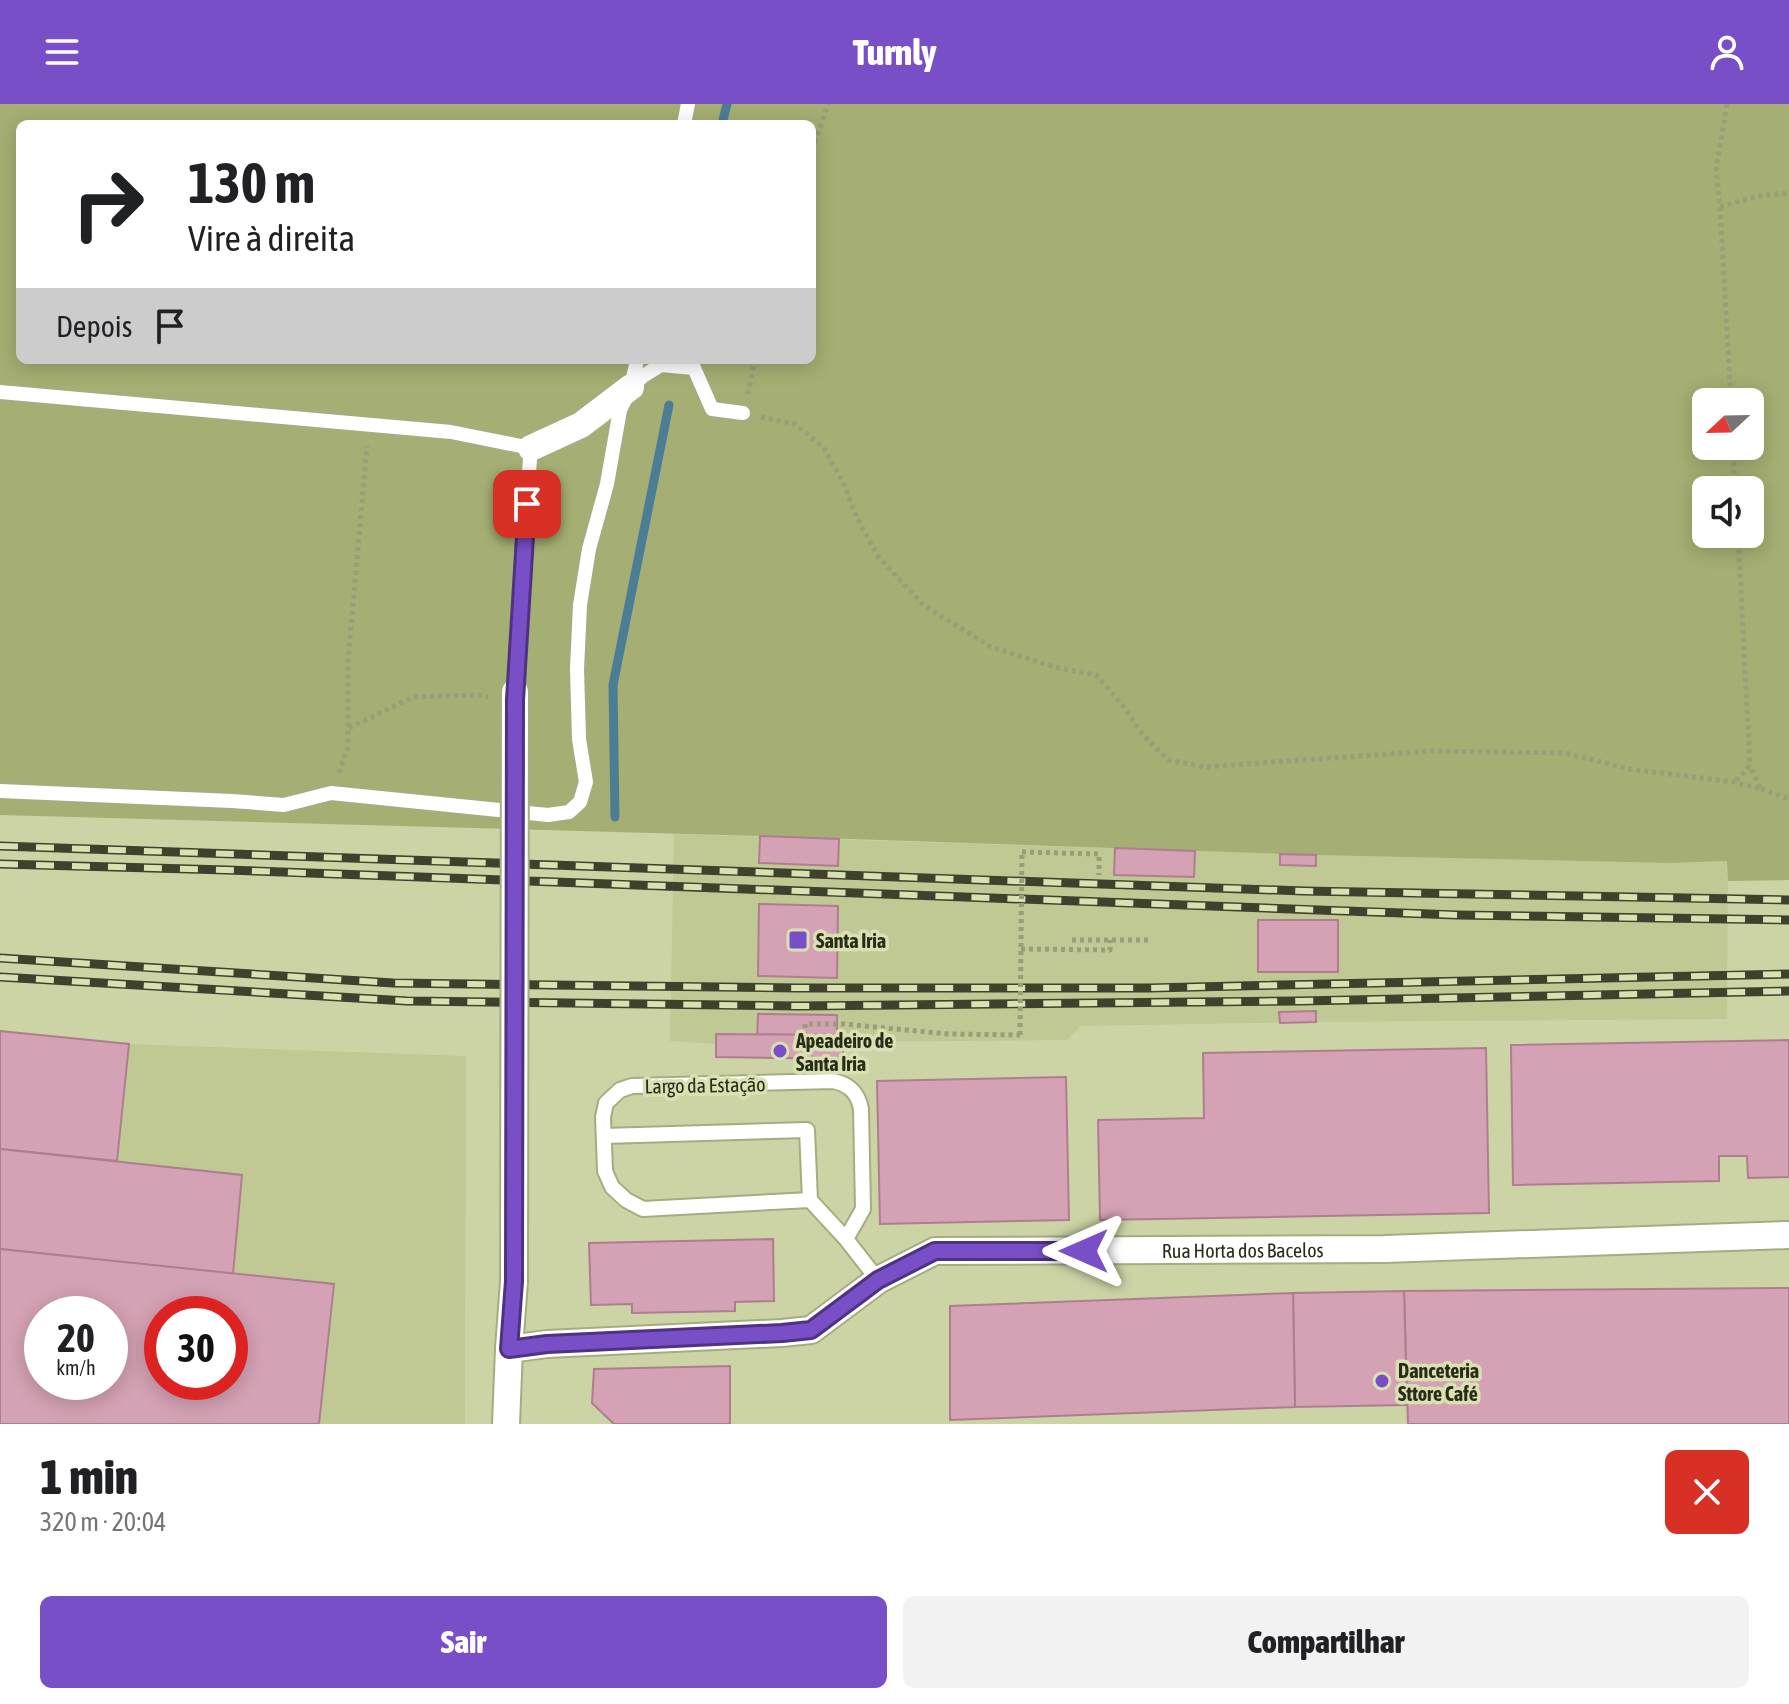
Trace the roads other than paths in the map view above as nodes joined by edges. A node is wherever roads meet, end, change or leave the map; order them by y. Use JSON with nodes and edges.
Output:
{"nodes":[{"id":1,"x":636,"y":364,"type":"edge"},
{"id":2,"x":631,"y":387,"type":"junction"},
{"id":3,"x":0,"y":392,"type":"edge"},
{"id":4,"x":743,"y":413,"type":"road end"},
{"id":5,"x":531,"y":448,"type":"junction"},
{"id":6,"x":515,"y":692,"type":"joint"},
{"id":7,"x":0,"y":791,"type":"edge"},
{"id":8,"x":604,"y":1136,"type":"junction"},
{"id":9,"x":810,"y":1200,"type":"junction"},
{"id":10,"x":1789,"y":1235,"type":"edge"},
{"id":11,"x":846,"y":1239,"type":"junction"},
{"id":12,"x":878,"y":1280,"type":"junction"},
{"id":13,"x":509,"y":1349,"type":"junction"},
{"id":14,"x":506,"y":1424,"type":"edge"}],
"edges":[{"from":1,"to":2,"type":"lane"},
{"from":2,"to":4,"type":"lane"},
{"from":2,"to":5,"type":"street"},
{"from":2,"to":7,"type":"lane"},
{"from":3,"to":5,"type":"lane"},
{"from":5,"to":6,"type":"lane"},
{"from":6,"to":13,"type":"street","bridge":true},
{"from":8,"to":9,"type":"lane","name":"Largo da Estação"},
{"from":8,"to":9,"type":"lane"},
{"from":8,"to":11,"type":"lane","name":"Largo da Estação"},
{"from":9,"to":11,"type":"lane"},
{"from":10,"to":12,"type":"street","name":"Rua Horta dos Bacelos"},
{"from":11,"to":12,"type":"lane"},
{"from":12,"to":13,"type":"street","name":"Rua Horta dos Bacelos"},
{"from":13,"to":14,"type":"street"}]}
